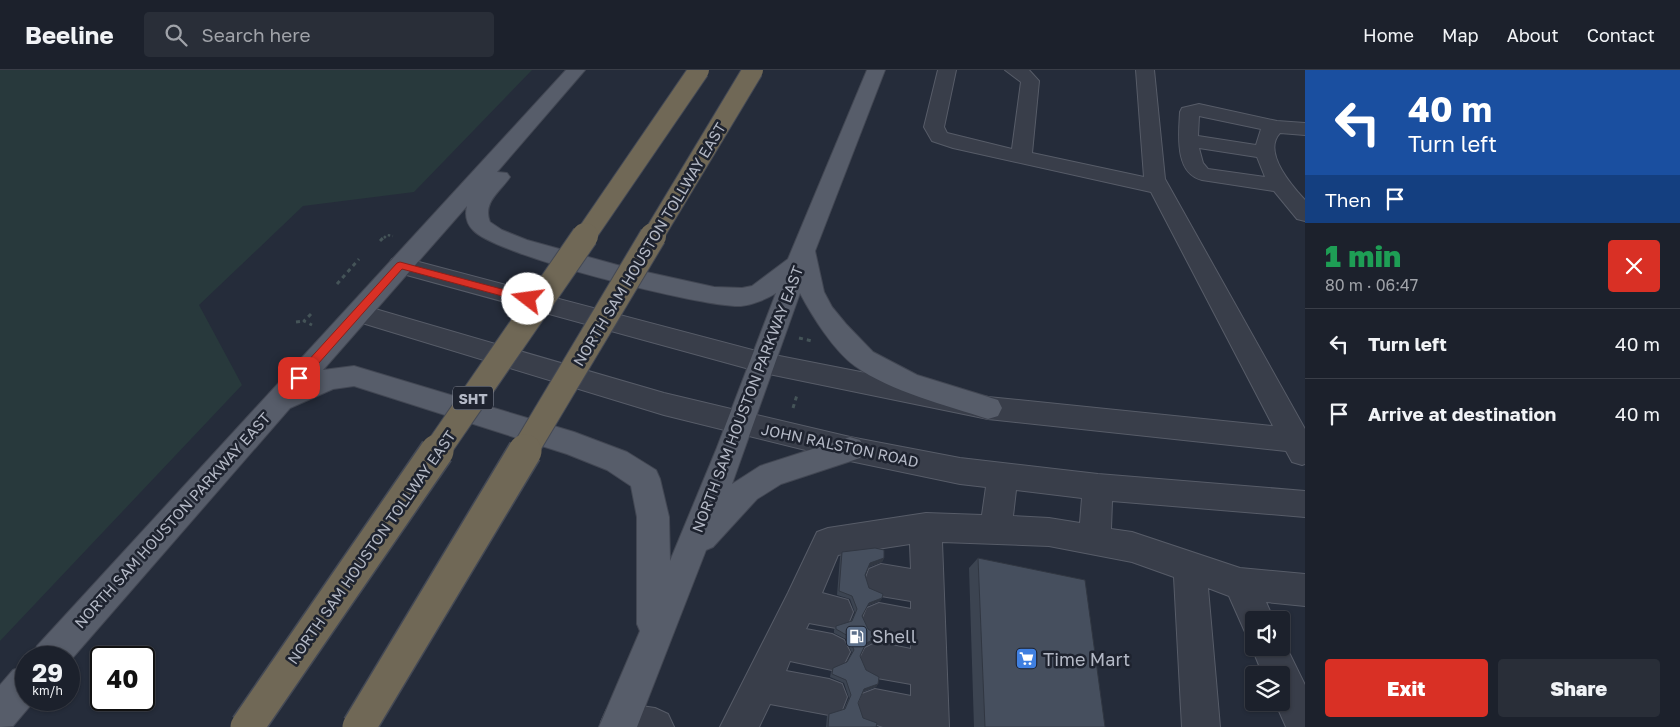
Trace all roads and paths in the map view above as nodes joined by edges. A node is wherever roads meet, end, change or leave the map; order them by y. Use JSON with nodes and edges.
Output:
{"nodes":[{"id":1,"x":576,"y":70,"type":"edge"},
{"id":2,"x":592,"y":70,"type":"edge"},
{"id":3,"x":699,"y":70,"type":"edge"},
{"id":4,"x":753,"y":70,"type":"edge"},
{"id":5,"x":876,"y":70,"type":"edge"},
{"id":6,"x":947,"y":70,"type":"edge"},
{"id":7,"x":1014,"y":70,"type":"edge"},
{"id":8,"x":1144,"y":70,"type":"edge"},
{"id":9,"x":1277,"y":127,"type":"junction"},
{"id":10,"x":1305,"y":129,"type":"edge"},
{"id":11,"x":1190,"y":140,"type":"junction"},
{"id":12,"x":1266,"y":153,"type":"junction"},
{"id":13,"x":1022,"y":157,"type":"junction"},
{"id":14,"x":1281,"y":186,"type":"junction"},
{"id":15,"x":1160,"y":187,"type":"junction"},
{"id":16,"x":1305,"y":214,"type":"edge"},
{"id":17,"x":384,"y":232,"type":"dead end"},
{"id":18,"x":387,"y":235,"type":"junction"},
{"id":19,"x":396,"y":237,"type":"dead end"},
{"id":20,"x":380,"y":241,"type":"dead end"},
{"id":21,"x":800,"y":257,"type":"junction"},
{"id":22,"x":359,"y":259,"type":"dead end"},
{"id":23,"x":400,"y":265,"type":"junction"},
{"id":24,"x":337,"y":284,"type":"dead end"},
{"id":25,"x":358,"y":313,"type":"junction"},
{"id":26,"x":311,"y":314,"type":"dead end"},
{"id":27,"x":304,"y":321,"type":"junction"},
{"id":28,"x":296,"y":322,"type":"dead end"},
{"id":29,"x":312,"y":325,"type":"dead end"},
{"id":30,"x":798,"y":337,"type":"dead end"},
{"id":31,"x":817,"y":343,"type":"dead end"},
{"id":32,"x":764,"y":363,"type":"junction"},
{"id":33,"x":800,"y":387,"type":"dead end"},
{"id":34,"x":273,"y":407,"type":"junction"},
{"id":35,"x":988,"y":408,"type":"junction"},
{"id":36,"x":791,"y":414,"type":"dead end"},
{"id":37,"x":740,"y":423,"type":"junction"},
{"id":38,"x":1302,"y":446,"type":"edge"},
{"id":39,"x":850,"y":449,"type":"junction"},
{"id":40,"x":1002,"y":476,"type":"junction"},
{"id":41,"x":1098,"y":487,"type":"junction"},
{"id":42,"x":1305,"y":504,"type":"edge"},
{"id":43,"x":926,"y":527,"type":"junction"},
{"id":44,"x":996,"y":530,"type":"junction"},
{"id":45,"x":1095,"y":540,"type":"junction"},
{"id":46,"x":691,"y":549,"type":"junction"},
{"id":47,"x":1190,"y":567,"type":"junction"},
{"id":48,"x":881,"y":580,"type":"dead end"},
{"id":49,"x":1240,"y":584,"type":"junction"},
{"id":50,"x":927,"y":588,"type":"junction"},
{"id":51,"x":1305,"y":590,"type":"edge"},
{"id":52,"x":800,"y":605,"type":"junction"},
{"id":53,"x":1253,"y":611,"type":"edge"},
{"id":54,"x":836,"y":612,"type":"dead end"},
{"id":55,"x":879,"y":620,"type":"dead end"},
{"id":56,"x":928,"y":629,"type":"junction"},
{"id":57,"x":654,"y":635,"type":"junction"},
{"id":58,"x":781,"y":642,"type":"junction"},
{"id":59,"x":60,"y":646,"type":"edge"},
{"id":60,"x":832,"y":652,"type":"dead end"},
{"id":61,"x":1273,"y":656,"type":"edge"},
{"id":62,"x":877,"y":660,"type":"dead end"},
{"id":63,"x":929,"y":670,"type":"junction"},
{"id":64,"x":760,"y":684,"type":"junction"},
{"id":65,"x":15,"y":696,"type":"edge"},
{"id":66,"x":828,"y":697,"type":"dead end"},
{"id":67,"x":875,"y":707,"type":"dead end"},
{"id":68,"x":0,"y":713,"type":"edge"},
{"id":69,"x":929,"y":722,"type":"edge"},
{"id":70,"x":631,"y":725,"type":"edge"},
{"id":71,"x":1305,"y":726,"type":"edge"},
{"id":72,"x":247,"y":727,"type":"edge"},
{"id":73,"x":360,"y":727,"type":"edge"},
{"id":74,"x":739,"y":727,"type":"edge"},
{"id":75,"x":1201,"y":727,"type":"edge"}],
"edges":[{"from":1,"to":23,"type":"main road","name":"NORTH SAM HOUSTON PARKWAY EAST"},
{"from":2,"to":21,"type":"main road"},
{"from":3,"to":72,"type":"highway","name":"NORTH SAM HOUSTON TOLLWAY EAST","number":"SHT","bridge":true},
{"from":4,"to":73,"type":"highway","name":"NORTH SAM HOUSTON TOLLWAY EAST","bridge":true},
{"from":5,"to":21,"type":"main road","name":"NORTH SAM HOUSTON PARKWAY EAST"},
{"from":6,"to":13,"type":"street"},
{"from":7,"to":13,"type":"street"},
{"from":8,"to":15,"type":"street"},
{"from":9,"to":10,"type":"street"},
{"from":9,"to":11,"type":"street"},
{"from":9,"to":12,"type":"street"},
{"from":11,"to":12,"type":"street"},
{"from":11,"to":14,"type":"street"},
{"from":12,"to":14,"type":"street"},
{"from":13,"to":15,"type":"street"},
{"from":14,"to":16,"type":"street"},
{"from":15,"to":38,"type":"street"},
{"from":17,"to":18,"type":"path"},
{"from":18,"to":19,"type":"path"},
{"from":18,"to":20,"type":"path"},
{"from":21,"to":32,"type":"main road","name":"NORTH SAM HOUSTON PARKWAY EAST"},
{"from":21,"to":35,"type":"main road"},
{"from":22,"to":24,"type":"path"},
{"from":23,"to":25,"type":"main road","name":"NORTH SAM HOUSTON PARKWAY EAST"},
{"from":23,"to":32,"type":"street"},
{"from":25,"to":34,"type":"main road","name":"NORTH SAM HOUSTON PARKWAY EAST"},
{"from":25,"to":37,"type":"street","name":"JOHN RALSTON ROAD"},
{"from":26,"to":27,"type":"path"},
{"from":27,"to":28,"type":"path"},
{"from":27,"to":29,"type":"path"},
{"from":30,"to":31,"type":"path"},
{"from":32,"to":35,"type":"street"},
{"from":32,"to":37,"type":"main road","name":"NORTH SAM HOUSTON PARKWAY EAST"},
{"from":33,"to":36,"type":"path"},
{"from":34,"to":57,"type":"main road"},
{"from":34,"to":59,"type":"main road","name":"NORTH SAM HOUSTON PARKWAY EAST"},
{"from":35,"to":38,"type":"street"},
{"from":37,"to":39,"type":"street","name":"JOHN RALSTON ROAD"},
{"from":37,"to":46,"type":"main road","name":"NORTH SAM HOUSTON PARKWAY EAST"},
{"from":39,"to":40,"type":"street","name":"JOHN RALSTON ROAD"},
{"from":39,"to":46,"type":"main road"},
{"from":40,"to":41,"type":"street","name":"JOHN RALSTON ROAD"},
{"from":40,"to":44,"type":"street"},
{"from":41,"to":42,"type":"street","name":"JOHN RALSTON ROAD"},
{"from":41,"to":45,"type":"street"},
{"from":43,"to":44,"type":"street"},
{"from":43,"to":50,"type":"street"},
{"from":43,"to":52,"type":"street"},
{"from":44,"to":45,"type":"street"},
{"from":45,"to":47,"type":"street"},
{"from":46,"to":57,"type":"main road","name":"NORTH SAM HOUSTON PARKWAY EAST"},
{"from":47,"to":49,"type":"street"},
{"from":47,"to":75,"type":"street"},
{"from":48,"to":50,"type":"street"},
{"from":49,"to":51,"type":"street"},
{"from":49,"to":53,"type":"street"},
{"from":50,"to":56,"type":"street"},
{"from":52,"to":54,"type":"street"},
{"from":52,"to":58,"type":"street"},
{"from":55,"to":56,"type":"street"},
{"from":56,"to":63,"type":"street"},
{"from":57,"to":70,"type":"main road","name":"NORTH SAM HOUSTON PARKWAY EAST"},
{"from":58,"to":60,"type":"street"},
{"from":58,"to":64,"type":"street"},
{"from":61,"to":71,"type":"street"},
{"from":62,"to":63,"type":"street"},
{"from":63,"to":69,"type":"street"},
{"from":64,"to":66,"type":"street"},
{"from":64,"to":74,"type":"street"},
{"from":65,"to":68,"type":"main road"},
{"from":67,"to":69,"type":"street"}]}
